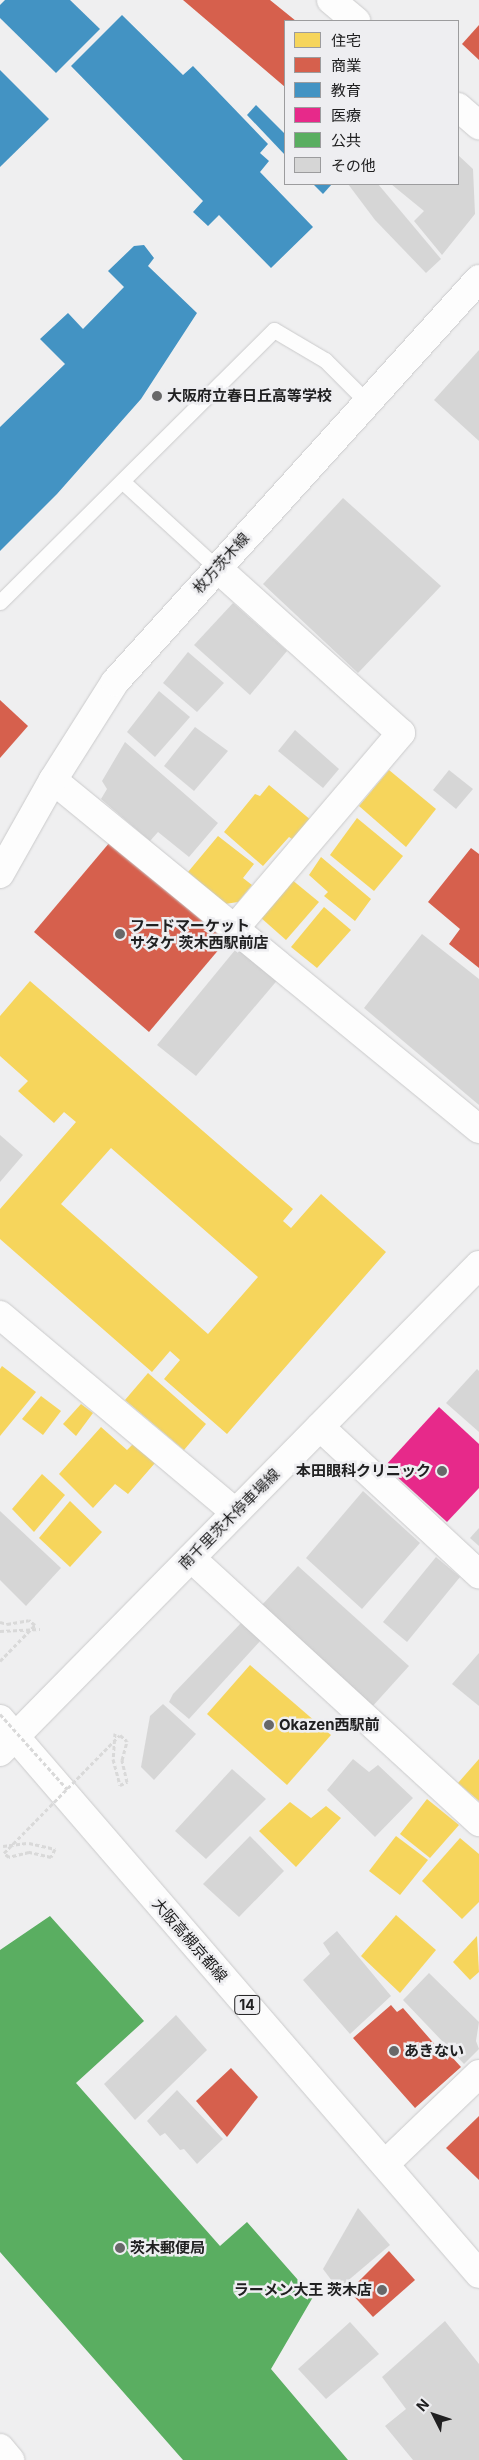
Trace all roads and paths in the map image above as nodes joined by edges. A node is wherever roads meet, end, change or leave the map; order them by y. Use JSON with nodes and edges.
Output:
{"nodes":[{"id":1,"x":331,"y":0,"type":"edge"},
{"id":2,"x":355,"y":20,"type":"edge"},
{"id":3,"x":459,"y":108,"type":"edge"},
{"id":4,"x":479,"y":125,"type":"edge"},
{"id":5,"x":479,"y":279,"type":"edge"},
{"id":6,"x":368,"y":403,"type":"junction"},
{"id":7,"x":123,"y":482,"type":"junction"},
{"id":8,"x":217,"y":568,"type":"junction"},
{"id":9,"x":0,"y":602,"type":"edge"},
{"id":10,"x":53,"y":780,"type":"junction"},
{"id":11,"x":0,"y":874,"type":"edge"},
{"id":12,"x":236,"y":926,"type":"junction"},
{"id":13,"x":479,"y":1129,"type":"edge"},
{"id":14,"x":479,"y":1265,"type":"edge"},
{"id":15,"x":0,"y":1315,"type":"edge"},
{"id":16,"x":320,"y":1427,"type":"junction"},
{"id":17,"x":235,"y":1512,"type":"junction"},
{"id":18,"x":191,"y":1558,"type":"junction"},
{"id":19,"x":479,"y":1574,"type":"edge"},
{"id":20,"x":0,"y":1622,"type":"edge"},
{"id":21,"x":40,"y":1629,"type":"dead end"},
{"id":22,"x":0,"y":1631,"type":"edge"},
{"id":23,"x":0,"y":1661,"type":"edge"},
{"id":24,"x":0,"y":1714,"type":"edge"},
{"id":25,"x":116,"y":1733,"type":"dead end"},
{"id":26,"x":5,"y":1736,"type":"edge"},
{"id":27,"x":67,"y":1789,"type":"junction"},
{"id":28,"x":479,"y":1822,"type":"edge"},
{"id":29,"x":3,"y":1846,"type":"dead end"},
{"id":30,"x":479,"y":2074,"type":"edge"},
{"id":31,"x":385,"y":2164,"type":"junction"},
{"id":32,"x":479,"y":2274,"type":"edge"},
{"id":33,"x":0,"y":2448,"type":"edge"},
{"id":34,"x":10,"y":2460,"type":"edge"}],
"edges":[{"from":1,"to":2,"type":"street"},
{"from":3,"to":4,"type":"street"},
{"from":5,"to":6,"type":"street","name":"枚方茨木線"},
{"from":6,"to":7,"type":"lane"},
{"from":6,"to":8,"type":"street","name":"枚方茨木線"},
{"from":7,"to":8,"type":"lane"},
{"from":7,"to":9,"type":"lane"},
{"from":8,"to":10,"type":"street","name":"枚方茨木線"},
{"from":8,"to":12,"type":"street"},
{"from":10,"to":11,"type":"street","name":"枚方茨木線"},
{"from":10,"to":12,"type":"street"},
{"from":12,"to":13,"type":"street"},
{"from":14,"to":16,"type":"street","name":"南千里茨木停車場線"},
{"from":15,"to":17,"type":"street"},
{"from":16,"to":17,"type":"street","name":"南千里茨木停車場線"},
{"from":16,"to":19,"type":"street"},
{"from":17,"to":18,"type":"street","name":"南千里茨木停車場線"},
{"from":18,"to":26,"type":"street","name":"南千里茨木停車場線"},
{"from":18,"to":28,"type":"street"},
{"from":20,"to":23,"type":"path","bridge":true},
{"from":21,"to":22,"type":"path"},
{"from":24,"to":27,"type":"path","bridge":true},
{"from":25,"to":27,"type":"path","bridge":true},
{"from":26,"to":31,"type":"street","name":"大阪高槻京都線","number":"14"},
{"from":27,"to":29,"type":"path","bridge":true},
{"from":30,"to":31,"type":"street"},
{"from":31,"to":32,"type":"street","name":"大阪高槻京都線","number":"14"},
{"from":33,"to":34,"type":"street"}]}
